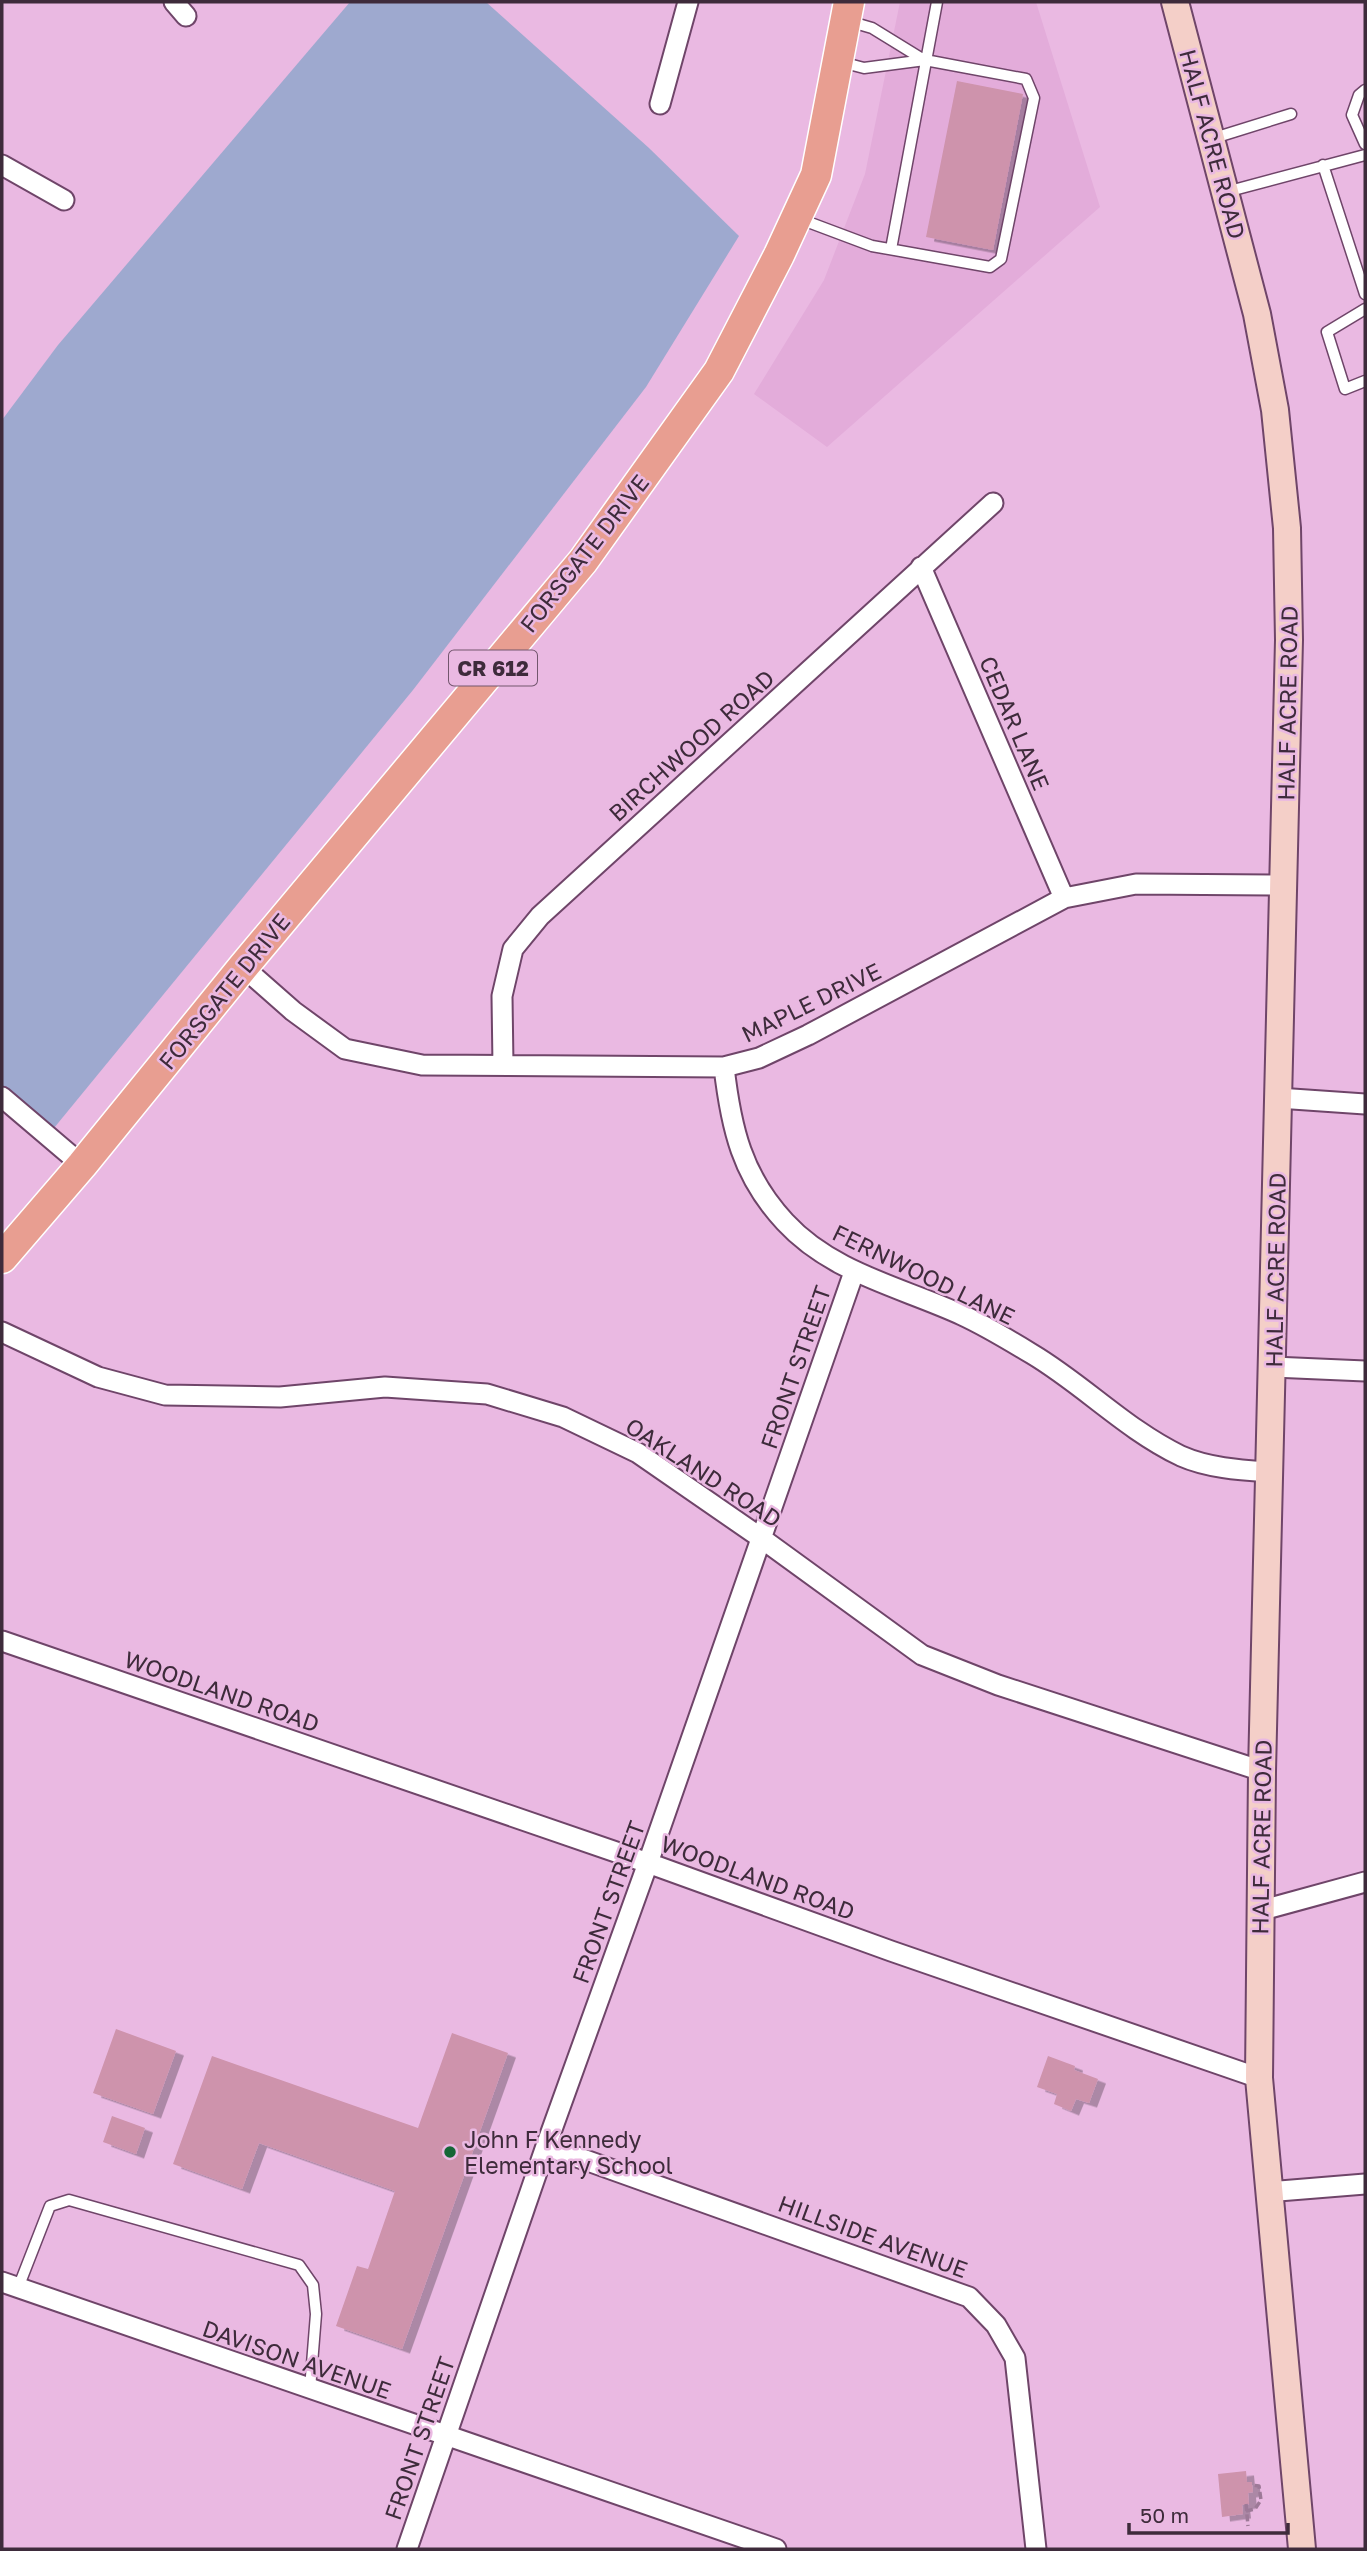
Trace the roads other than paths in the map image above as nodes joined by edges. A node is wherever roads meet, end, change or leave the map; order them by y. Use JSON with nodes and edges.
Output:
{"nodes":[{"id":1,"x":688,"y":2,"type":"edge"},
{"id":2,"x":937,"y":2,"type":"edge"},
{"id":3,"x":1175,"y":2,"type":"edge"},
{"id":4,"x":847,"y":11,"type":"edge"},
{"id":5,"x":925,"y":60,"type":"junction"},
{"id":6,"x":838,"y":61,"type":"junction"},
{"id":7,"x":1365,"y":90,"type":"edge"},
{"id":8,"x":660,"y":104,"type":"dead end"},
{"id":9,"x":1291,"y":114,"type":"dead end"},
{"id":10,"x":1211,"y":139,"type":"junction"},
{"id":11,"x":1365,"y":144,"type":"edge"},
{"id":12,"x":1365,"y":155,"type":"edge"},
{"id":13,"x":2,"y":165,"type":"edge"},
{"id":14,"x":1323,"y":165,"type":"junction"},
{"id":15,"x":1226,"y":192,"type":"junction"},
{"id":16,"x":64,"y":200,"type":"dead end"},
{"id":17,"x":796,"y":218,"type":"junction"},
{"id":18,"x":891,"y":249,"type":"junction"},
{"id":19,"x":1365,"y":294,"type":"edge"},
{"id":20,"x":1365,"y":309,"type":"edge"},
{"id":21,"x":1365,"y":382,"type":"edge"},
{"id":22,"x":993,"y":503,"type":"dead end"},
{"id":23,"x":921,"y":568,"type":"junction"},
{"id":24,"x":1283,"y":885,"type":"junction"},
{"id":25,"x":1064,"y":898,"type":"junction"},
{"id":26,"x":243,"y":967,"type":"junction"},
{"id":27,"x":503,"y":1065,"type":"junction"},
{"id":28,"x":724,"y":1067,"type":"junction"},
{"id":29,"x":2,"y":1097,"type":"edge"},
{"id":30,"x":1278,"y":1098,"type":"junction"},
{"id":31,"x":1365,"y":1104,"type":"edge"},
{"id":32,"x":82,"y":1165,"type":"junction"},
{"id":33,"x":2,"y":1258,"type":"edge"},
{"id":34,"x":854,"y":1272,"type":"junction"},
{"id":35,"x":2,"y":1332,"type":"edge"},
{"id":36,"x":1273,"y":1367,"type":"junction"},
{"id":37,"x":1365,"y":1371,"type":"edge"},
{"id":38,"x":1269,"y":1472,"type":"junction"},
{"id":39,"x":761,"y":1538,"type":"junction"},
{"id":40,"x":2,"y":1642,"type":"edge"},
{"id":41,"x":1262,"y":1771,"type":"junction"},
{"id":42,"x":648,"y":1863,"type":"junction"},
{"id":43,"x":1365,"y":1882,"type":"edge"},
{"id":44,"x":1259,"y":1911,"type":"junction"},
{"id":45,"x":1259,"y":2078,"type":"junction"},
{"id":46,"x":546,"y":2146,"type":"junction"},
{"id":47,"x":1365,"y":2183,"type":"edge"},
{"id":48,"x":1268,"y":2192,"type":"junction"},
{"id":49,"x":10,"y":2285,"type":"edge"},
{"id":50,"x":310,"y":2389,"type":"junction"},
{"id":51,"x":445,"y":2436,"type":"junction"},
{"id":52,"x":407,"y":2549,"type":"edge"},
{"id":53,"x":776,"y":2549,"type":"edge"},
{"id":54,"x":1036,"y":2549,"type":"edge"},
{"id":55,"x":1302,"y":2549,"type":"edge"}],
"edges":[{"from":1,"to":8,"type":"street"},
{"from":2,"to":5,"type":"lane"},
{"from":3,"to":10,"type":"street","name":"HALF ACRE ROAD"},
{"from":4,"to":5,"type":"lane"},
{"from":4,"to":6,"type":"main road","name":"FORSGATE DRIVE","number":"CR 612"},
{"from":5,"to":6,"type":"lane"},
{"from":5,"to":18,"type":"lane"},
{"from":5,"to":18,"type":"lane"},
{"from":6,"to":17,"type":"main road","name":"FORSGATE DRIVE","number":"CR 612"},
{"from":7,"to":11,"type":"lane"},
{"from":9,"to":10,"type":"lane"},
{"from":10,"to":15,"type":"street","name":"HALF ACRE ROAD"},
{"from":12,"to":14,"type":"lane"},
{"from":13,"to":16,"type":"street"},
{"from":14,"to":15,"type":"lane"},
{"from":14,"to":19,"type":"lane"},
{"from":15,"to":24,"type":"street","name":"HALF ACRE ROAD"},
{"from":17,"to":18,"type":"lane"},
{"from":17,"to":26,"type":"main road","name":"FORSGATE DRIVE","number":"CR 612"},
{"from":20,"to":21,"type":"lane"},
{"from":22,"to":23,"type":"street","name":"BIRCHWOOD ROAD"},
{"from":23,"to":25,"type":"street","name":"CEDAR LANE"},
{"from":23,"to":27,"type":"street","name":"BIRCHWOOD ROAD"},
{"from":24,"to":25,"type":"street","name":"MAPLE DRIVE"},
{"from":24,"to":30,"type":"street","name":"HALF ACRE ROAD"},
{"from":25,"to":28,"type":"street","name":"MAPLE DRIVE"},
{"from":26,"to":27,"type":"street","name":"MAPLE DRIVE"},
{"from":26,"to":32,"type":"main road","name":"FORSGATE DRIVE","number":"CR 612"},
{"from":27,"to":28,"type":"street","name":"MAPLE DRIVE"},
{"from":28,"to":34,"type":"street","name":"FERNWOOD LANE"},
{"from":29,"to":32,"type":"street"},
{"from":30,"to":31,"type":"street"},
{"from":30,"to":36,"type":"street","name":"HALF ACRE ROAD"},
{"from":32,"to":33,"type":"main road","name":"FORSGATE DRIVE","number":"CR 612"},
{"from":34,"to":38,"type":"street","name":"FERNWOOD LANE"},
{"from":34,"to":39,"type":"street","name":"FRONT STREET"},
{"from":35,"to":39,"type":"street","name":"OAKLAND ROAD"},
{"from":36,"to":37,"type":"street"},
{"from":36,"to":38,"type":"street","name":"HALF ACRE ROAD"},
{"from":38,"to":41,"type":"street","name":"HALF ACRE ROAD"},
{"from":39,"to":41,"type":"street","name":"OAKLAND ROAD"},
{"from":39,"to":42,"type":"street","name":"FRONT STREET"},
{"from":40,"to":42,"type":"street","name":"WOODLAND ROAD"},
{"from":41,"to":44,"type":"street","name":"HALF ACRE ROAD"},
{"from":42,"to":45,"type":"street","name":"WOODLAND ROAD"},
{"from":42,"to":46,"type":"street","name":"FRONT STREET"},
{"from":43,"to":44,"type":"street"},
{"from":44,"to":45,"type":"street","name":"HALF ACRE ROAD"},
{"from":45,"to":48,"type":"street","name":"HALF ACRE ROAD"},
{"from":46,"to":51,"type":"street","name":"FRONT STREET"},
{"from":46,"to":54,"type":"street","name":"HILLSIDE AVENUE"},
{"from":47,"to":48,"type":"street"},
{"from":48,"to":55,"type":"street","name":"HALF ACRE ROAD"},
{"from":49,"to":50,"type":"street","name":"DAVISON AVENUE"},
{"from":49,"to":50,"type":"lane"},
{"from":50,"to":51,"type":"street","name":"DAVISON AVENUE"},
{"from":51,"to":52,"type":"street","name":"FRONT STREET"},
{"from":51,"to":53,"type":"street","name":"DAVISON AVENUE"}]}
